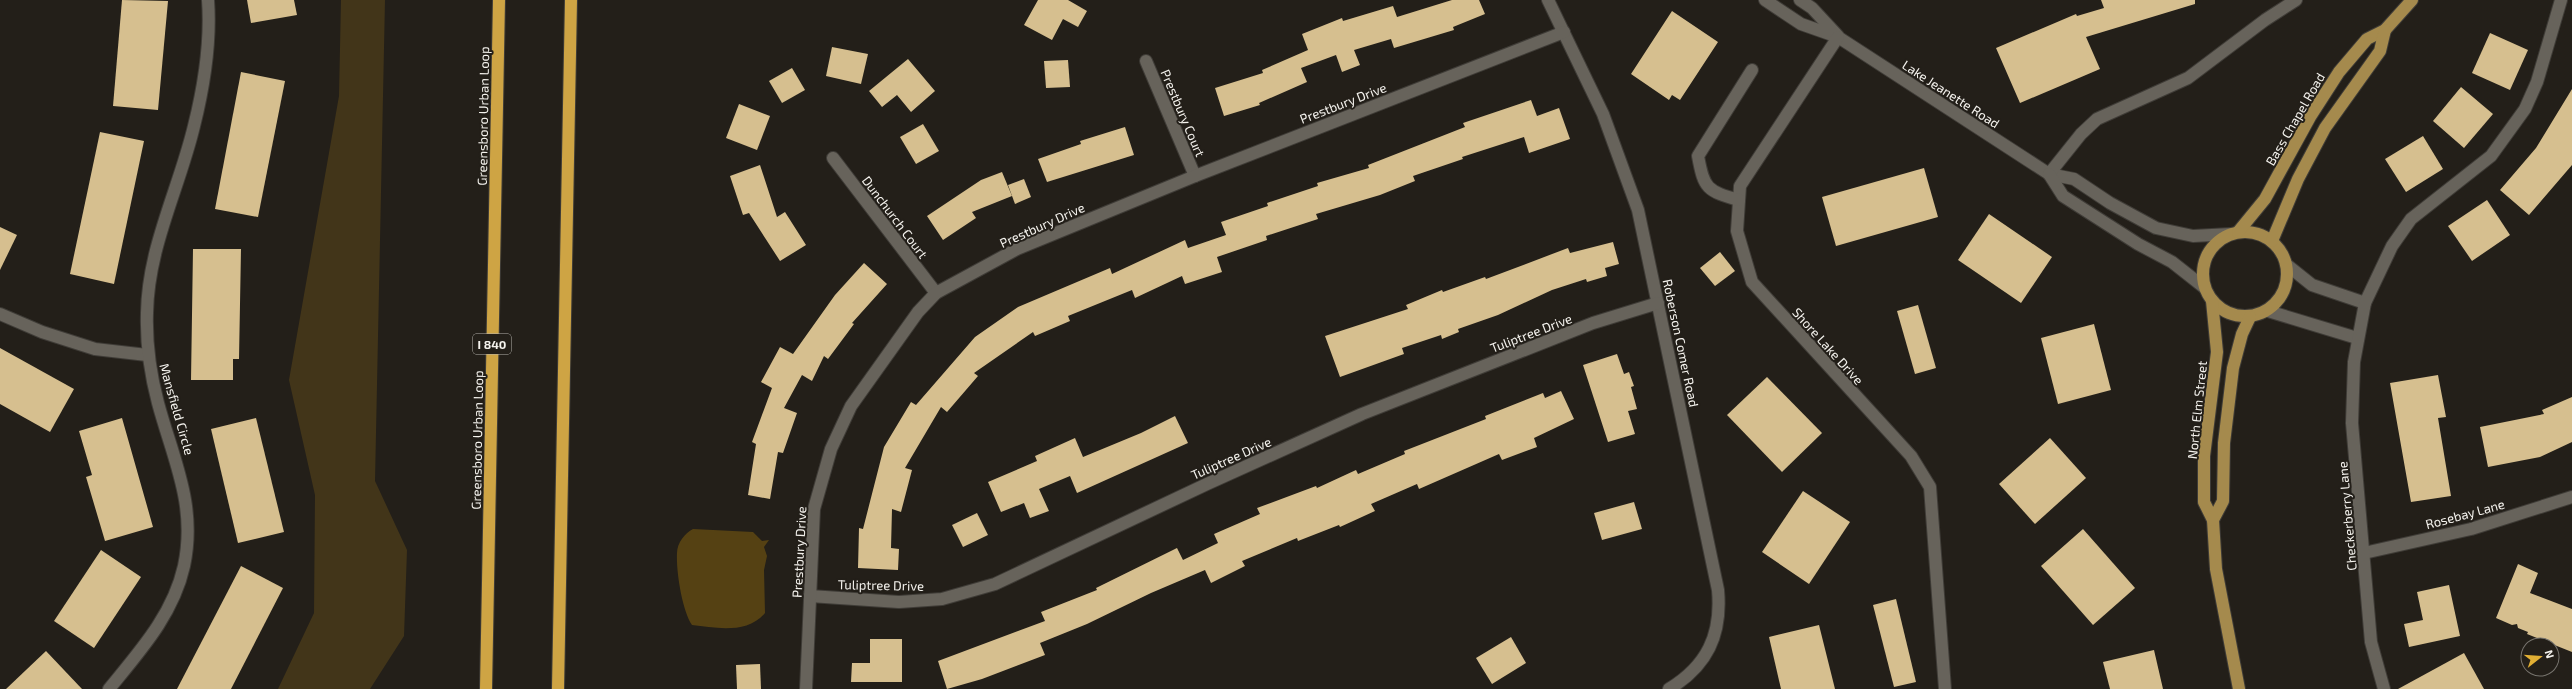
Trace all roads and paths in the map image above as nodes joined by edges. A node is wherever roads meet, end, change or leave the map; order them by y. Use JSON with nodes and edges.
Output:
{"nodes":[{"id":1,"x":208,"y":0,"type":"edge"},
{"id":2,"x":499,"y":0,"type":"edge"},
{"id":3,"x":571,"y":0,"type":"edge"},
{"id":4,"x":1548,"y":0,"type":"edge"},
{"id":5,"x":1765,"y":0,"type":"edge"},
{"id":6,"x":1800,"y":0,"type":"edge"},
{"id":7,"x":2296,"y":0,"type":"edge"},
{"id":8,"x":2412,"y":0,"type":"edge"},
{"id":9,"x":2561,"y":0,"type":"edge"},
{"id":10,"x":2385,"y":30,"type":"junction"},
{"id":11,"x":1564,"y":32,"type":"junction"},
{"id":12,"x":1838,"y":37,"type":"junction"},
{"id":13,"x":1146,"y":61,"type":"dead end"},
{"id":14,"x":1752,"y":70,"type":"dead end"},
{"id":15,"x":832,"y":158,"type":"dead end"},
{"id":16,"x":2048,"y":174,"type":"junction"},
{"id":17,"x":1195,"y":176,"type":"junction"},
{"id":18,"x":1739,"y":200,"type":"junction"},
{"id":19,"x":2234,"y":233,"type":"junction"},
{"id":20,"x":2272,"y":241,"type":"junction"},
{"id":21,"x":2287,"y":266,"type":"junction"},
{"id":22,"x":2205,"y":288,"type":"junction"},
{"id":23,"x":936,"y":293,"type":"junction"},
{"id":24,"x":2212,"y":301,"type":"junction"},
{"id":25,"x":1658,"y":303,"type":"junction"},
{"id":26,"x":2365,"y":303,"type":"junction"},
{"id":27,"x":2268,"y":311,"type":"junction"},
{"id":28,"x":0,"y":314,"type":"edge"},
{"id":29,"x":2250,"y":317,"type":"junction"},
{"id":30,"x":2358,"y":338,"type":"junction"},
{"id":31,"x":147,"y":355,"type":"junction"},
{"id":32,"x":2570,"y":502,"type":"edge"},
{"id":33,"x":2212,"y":520,"type":"junction"},
{"id":34,"x":2364,"y":552,"type":"junction"},
{"id":35,"x":810,"y":596,"type":"junction"},
{"id":36,"x":109,"y":689,"type":"edge"},
{"id":37,"x":486,"y":689,"type":"edge"},
{"id":38,"x":558,"y":689,"type":"edge"},
{"id":39,"x":806,"y":689,"type":"edge"},
{"id":40,"x":1669,"y":689,"type":"edge"},
{"id":41,"x":1945,"y":689,"type":"edge"},
{"id":42,"x":2239,"y":689,"type":"edge"},
{"id":43,"x":2384,"y":689,"type":"edge"}],
"edges":[{"from":1,"to":31,"type":"street","name":"Mansfield Circle"},
{"from":2,"to":37,"type":"highway","name":"Greensboro Urban Loop","number":"I 840"},
{"from":3,"to":38,"type":"highway"},
{"from":4,"to":11,"type":"street","name":"Roberson Comer Road"},
{"from":5,"to":12,"type":"street","name":"Lake Jeanette Road"},
{"from":6,"to":12,"type":"street","name":"Lake Jeanette Road"},
{"from":7,"to":16,"type":"street"},
{"from":8,"to":10,"type":"main road","name":"Bass Chapel Road"},
{"from":9,"to":26,"type":"street","name":"Checkerberry Lane"},
{"from":10,"to":19,"type":"main road","name":"Bass Chapel Road"},
{"from":10,"to":20,"type":"main road","name":"Bass Chapel Road"},
{"from":11,"to":17,"type":"street","name":"Prestbury Drive"},
{"from":11,"to":25,"type":"street","name":"Roberson Comer Road"},
{"from":12,"to":16,"type":"street","name":"Lake Jeanette Road"},
{"from":12,"to":18,"type":"street","name":"Shore Lake Drive"},
{"from":13,"to":17,"type":"street","name":"Prestbury Court"},
{"from":14,"to":18,"type":"street"},
{"from":15,"to":23,"type":"street","name":"Dunchurch Court"},
{"from":16,"to":19,"type":"street","name":"Lake Jeanette Road"},
{"from":16,"to":22,"type":"street","name":"Lake Jeanette Road"},
{"from":17,"to":23,"type":"street","name":"Prestbury Drive"},
{"from":18,"to":41,"type":"street","name":"Shore Lake Drive"},
{"from":19,"to":20,"type":"main road"},
{"from":19,"to":22,"type":"main road"},
{"from":20,"to":21,"type":"main road"},
{"from":21,"to":26,"type":"street"},
{"from":21,"to":27,"type":"main road"},
{"from":22,"to":24,"type":"main road"},
{"from":23,"to":35,"type":"street","name":"Prestbury Drive"},
{"from":24,"to":29,"type":"main road"},
{"from":24,"to":33,"type":"main road","name":"North Elm Street"},
{"from":25,"to":35,"type":"street","name":"Tuliptree Drive"},
{"from":25,"to":40,"type":"street","name":"Roberson Comer Road"},
{"from":26,"to":30,"type":"street","name":"Checkerberry Lane"},
{"from":27,"to":29,"type":"main road"},
{"from":27,"to":30,"type":"street"},
{"from":28,"to":31,"type":"street"},
{"from":29,"to":33,"type":"main road"},
{"from":30,"to":34,"type":"street","name":"Checkerberry Lane"},
{"from":31,"to":36,"type":"street","name":"Mansfield Circle"},
{"from":32,"to":34,"type":"street","name":"Rosebay Lane"},
{"from":33,"to":42,"type":"main road","name":"North Elm Street"},
{"from":34,"to":43,"type":"street","name":"Checkerberry Lane"},
{"from":35,"to":39,"type":"street","name":"Prestbury Drive"}]}
